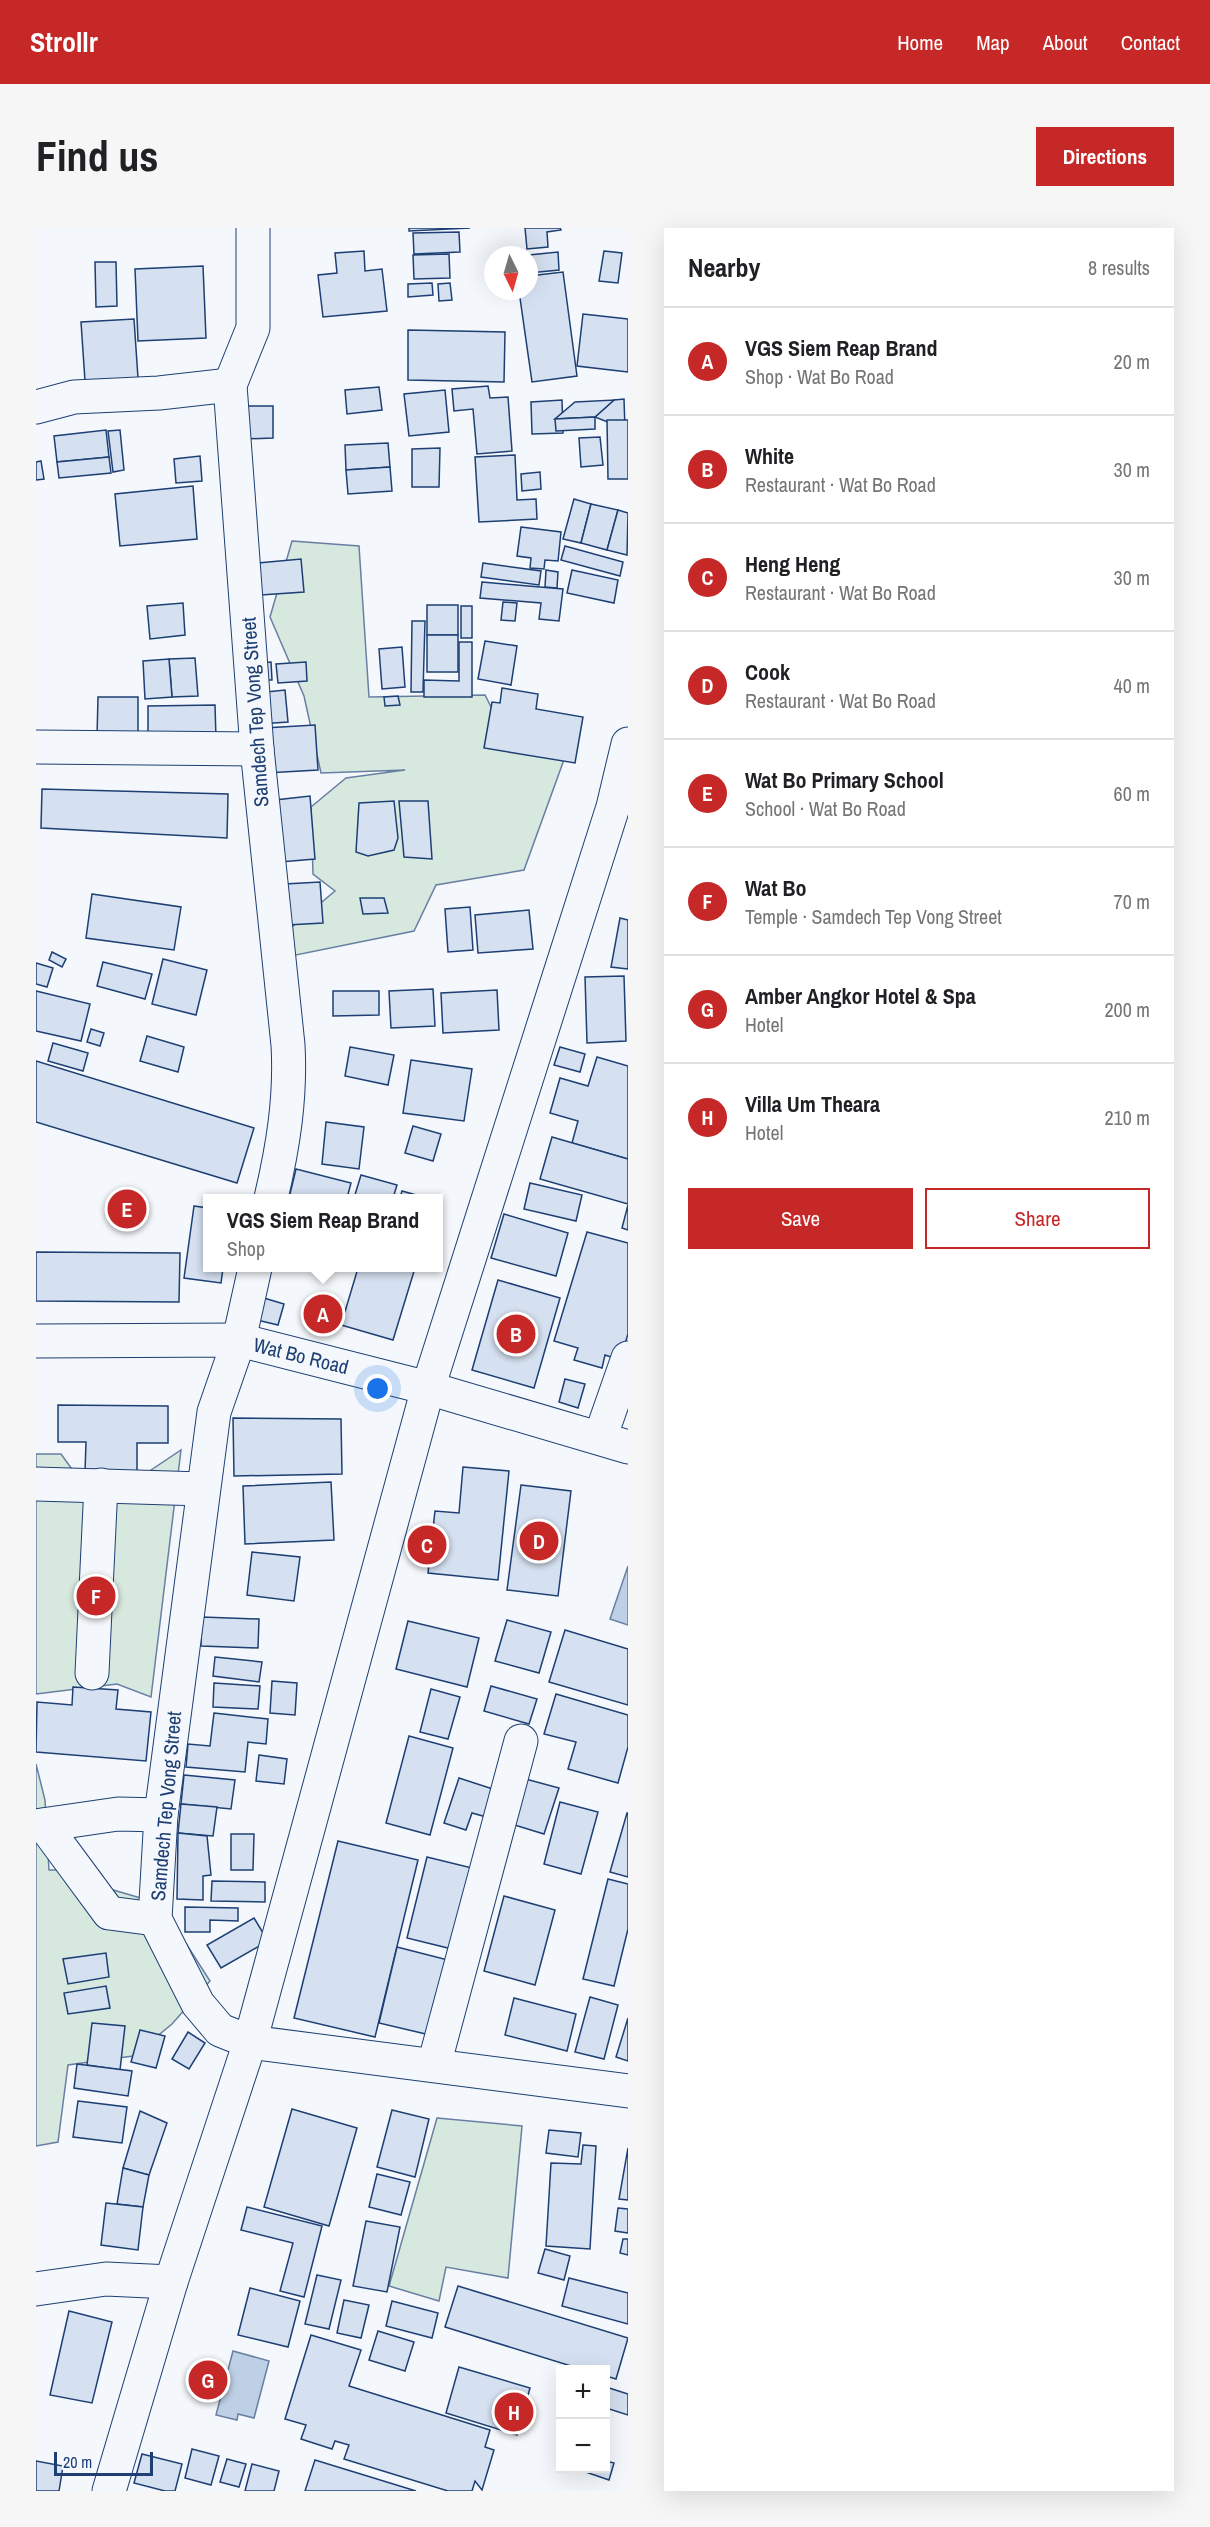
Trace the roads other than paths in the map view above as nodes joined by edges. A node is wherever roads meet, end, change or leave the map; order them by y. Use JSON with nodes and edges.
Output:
{"nodes":[{"id":1,"x":253,"y":228,"type":"edge"},
{"id":2,"x":231,"y":385,"type":"junction"},
{"id":3,"x":36,"y":407,"type":"edge"},
{"id":4,"x":628,"y":744,"type":"edge"},
{"id":5,"x":36,"y":747,"type":"edge"},
{"id":6,"x":257,"y":749,"type":"junction"},
{"id":7,"x":620,"y":809,"type":"edge"},
{"id":8,"x":272,"y":1194,"type":"edge"},
{"id":9,"x":254,"y":1272,"type":"edge"},
{"id":10,"x":239,"y":1340,"type":"junction"},
{"id":11,"x":36,"y":1341,"type":"edge"},
{"id":12,"x":628,"y":1358,"type":"edge"},
{"id":13,"x":428,"y":1388,"type":"junction"},
{"id":14,"x":614,"y":1442,"type":"edge"},
{"id":15,"x":36,"y":1484,"type":"edge"},
{"id":16,"x":101,"y":1485,"type":"junction"},
{"id":17,"x":203,"y":1489,"type":"junction"},
{"id":18,"x":92,"y":1673,"type":"dead end"},
{"id":19,"x":521,"y":1741,"type":"dead end"},
{"id":20,"x":160,"y":1815,"type":"junction"},
{"id":21,"x":40,"y":1826,"type":"edge"},
{"id":22,"x":155,"y":1919,"type":"junction"},
{"id":23,"x":250,"y":2042,"type":"junction"},
{"id":24,"x":434,"y":2065,"type":"junction"},
{"id":25,"x":628,"y":2091,"type":"edge"},
{"id":26,"x":171,"y":2282,"type":"junction"},
{"id":27,"x":36,"y":2289,"type":"edge"},
{"id":28,"x":109,"y":2491,"type":"edge"}],
"edges":[{"from":1,"to":2,"type":"street","name":"Samdech Tep Vong Street"},
{"from":2,"to":3,"type":"street"},
{"from":2,"to":6,"type":"street","name":"Samdech Tep Vong Street"},
{"from":4,"to":7,"type":"street"},
{"from":5,"to":6,"type":"street"},
{"from":6,"to":8,"type":"street","name":"Samdech Tep Vong Street"},
{"from":7,"to":13,"type":"street"},
{"from":9,"to":10,"type":"street","name":"Samdech Tep Vong Street"},
{"from":10,"to":11,"type":"street","name":"Wat Bo Road"},
{"from":10,"to":13,"type":"street","name":"Wat Bo Road"},
{"from":10,"to":17,"type":"street","name":"Samdech Tep Vong Street"},
{"from":12,"to":14,"type":"street"},
{"from":13,"to":14,"type":"street","name":"Wat Bo Road"},
{"from":13,"to":23,"type":"street"},
{"from":15,"to":16,"type":"street"},
{"from":16,"to":17,"type":"street"},
{"from":16,"to":18,"type":"street"},
{"from":17,"to":20,"type":"street","name":"Samdech Tep Vong Street"},
{"from":19,"to":24,"type":"street"},
{"from":20,"to":21,"type":"street"},
{"from":20,"to":22,"type":"street","name":"Samdech Tep Vong Street"},
{"from":21,"to":22,"type":"street"},
{"from":22,"to":23,"type":"street","name":"Samdech Tep Vong Street"},
{"from":23,"to":24,"type":"street","name":"Samdech Tep Vong Street"},
{"from":23,"to":26,"type":"street"},
{"from":24,"to":25,"type":"street","name":"Samdech Tep Vong Street"},
{"from":26,"to":27,"type":"street"},
{"from":26,"to":28,"type":"street"}]}
